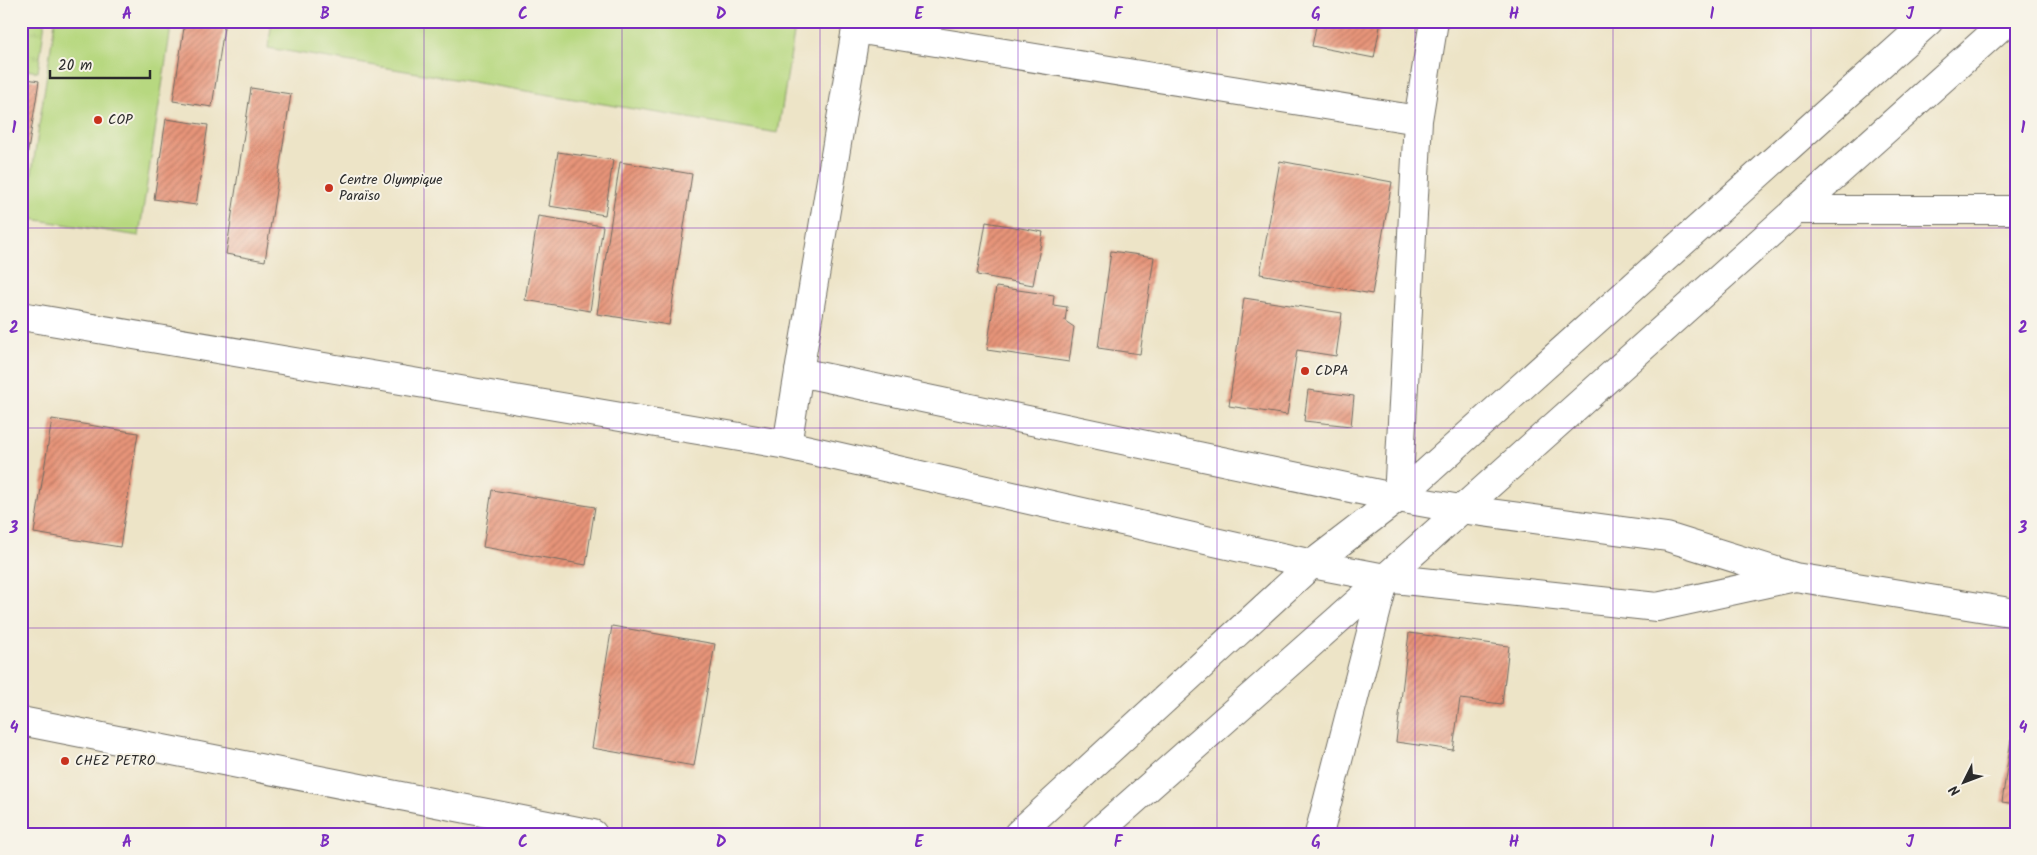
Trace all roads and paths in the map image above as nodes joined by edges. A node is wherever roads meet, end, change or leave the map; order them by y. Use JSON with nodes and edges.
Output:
{"nodes":[{"id":1,"x":1434,"y":21,"type":"edge"},
{"id":2,"x":1929,"y":21,"type":"edge"},
{"id":3,"x":2007,"y":21,"type":"edge"},
{"id":4,"x":1418,"y":120,"type":"junction"},
{"id":5,"x":1795,"y":210,"type":"junction"},
{"id":6,"x":2016,"y":210,"type":"edge"},
{"id":7,"x":21,"y":316,"type":"edge"},
{"id":8,"x":799,"y":372,"type":"junction"},
{"id":9,"x":787,"y":445,"type":"junction"},
{"id":10,"x":1398,"y":498,"type":"junction"},
{"id":11,"x":1460,"y":509,"type":"junction"},
{"id":12,"x":1312,"y":564,"type":"junction"},
{"id":13,"x":1795,"y":577,"type":"junction"},
{"id":14,"x":1385,"y":578,"type":"junction"},
{"id":15,"x":2016,"y":614,"type":"edge"},
{"id":16,"x":21,"y":721,"type":"edge"},
{"id":17,"x":593,"y":834,"type":"edge"},
{"id":18,"x":1018,"y":834,"type":"edge"},
{"id":19,"x":1096,"y":834,"type":"edge"},
{"id":20,"x":1319,"y":834,"type":"edge"}],
"edges":[{"from":1,"to":4,"type":"street"},
{"from":2,"to":10,"type":"street"},
{"from":3,"to":5,"type":"street"},
{"from":4,"to":8,"type":"street"},
{"from":4,"to":10,"type":"street"},
{"from":5,"to":6,"type":"street"},
{"from":5,"to":11,"type":"street"},
{"from":7,"to":9,"type":"street"},
{"from":8,"to":9,"type":"street"},
{"from":8,"to":10,"type":"street"},
{"from":9,"to":12,"type":"street"},
{"from":10,"to":11,"type":"street"},
{"from":10,"to":12,"type":"street"},
{"from":11,"to":13,"type":"street"},
{"from":11,"to":14,"type":"street"},
{"from":12,"to":14,"type":"street"},
{"from":12,"to":18,"type":"street"},
{"from":13,"to":14,"type":"street"},
{"from":13,"to":15,"type":"street"},
{"from":14,"to":19,"type":"street"},
{"from":14,"to":20,"type":"street"},
{"from":16,"to":17,"type":"street"}]}
